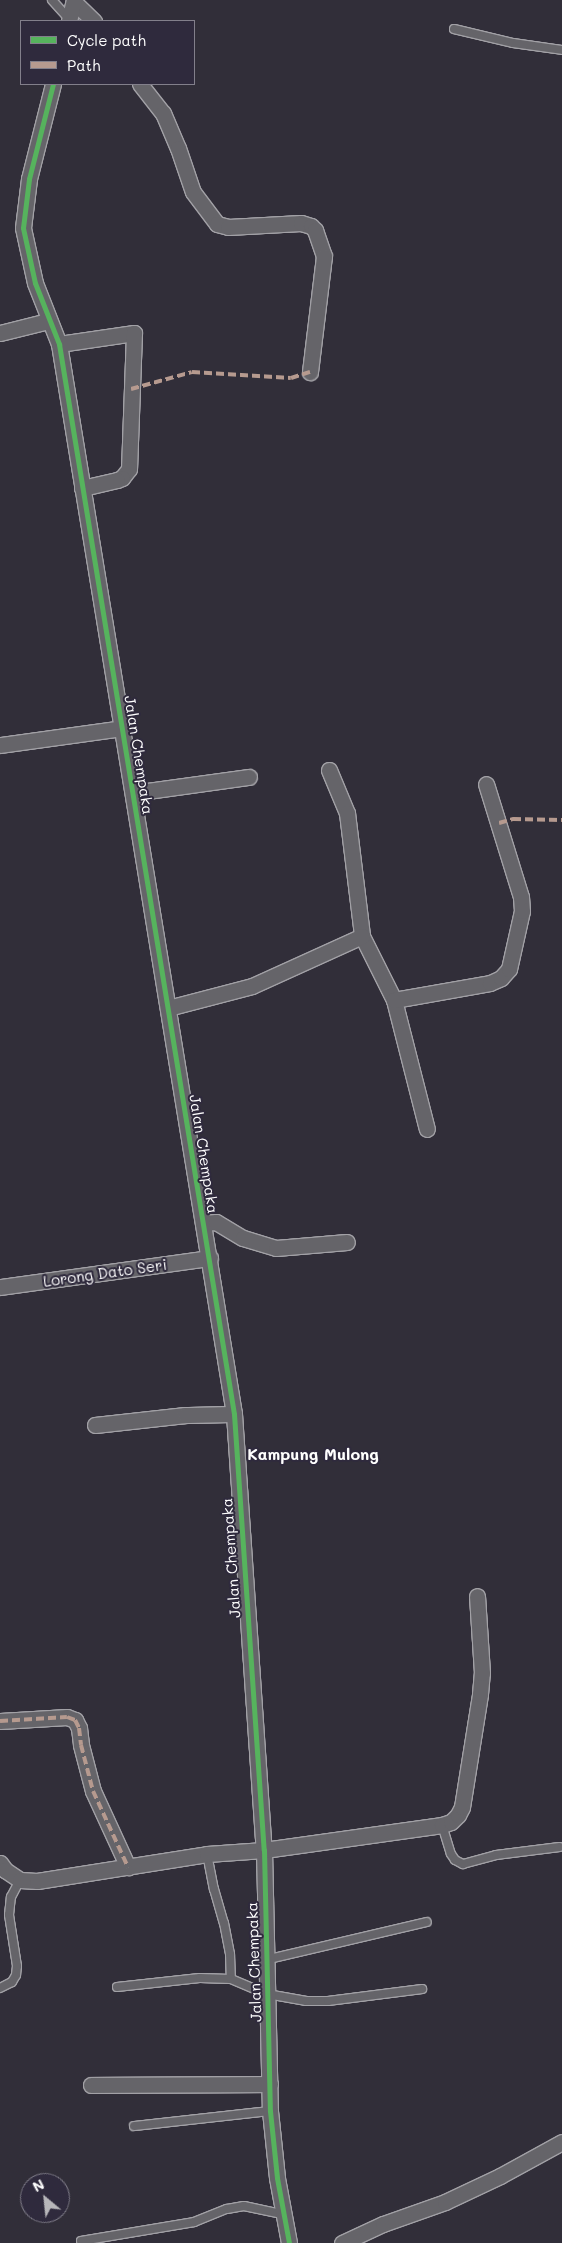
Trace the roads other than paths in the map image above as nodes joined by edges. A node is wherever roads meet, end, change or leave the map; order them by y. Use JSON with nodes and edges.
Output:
{"nodes":[{"id":1,"x":52,"y":0,"type":"edge"},
{"id":2,"x":74,"y":1,"type":"edge"},
{"id":3,"x":69,"y":20,"type":"edge"},
{"id":4,"x":93,"y":20,"type":"edge"},
{"id":5,"x":454,"y":30,"type":"dead end"},
{"id":6,"x":562,"y":50,"type":"edge"},
{"id":7,"x":53,"y":85,"type":"edge"},
{"id":8,"x":141,"y":85,"type":"edge"},
{"id":9,"x":48,"y":321,"type":"junction"},
{"id":10,"x":0,"y":333,"type":"edge"},
{"id":11,"x":59,"y":344,"type":"junction"},
{"id":12,"x":310,"y":372,"type":"dead end"},
{"id":13,"x":82,"y":488,"type":"junction"},
{"id":14,"x":122,"y":728,"type":"junction"},
{"id":15,"x":0,"y":744,"type":"edge"},
{"id":16,"x":329,"y":770,"type":"dead end"},
{"id":17,"x":249,"y":777,"type":"dead end"},
{"id":18,"x":486,"y":784,"type":"dead end"},
{"id":19,"x":133,"y":793,"type":"junction"},
{"id":20,"x":362,"y":936,"type":"junction"},
{"id":21,"x":394,"y":1000,"type":"junction"},
{"id":22,"x":168,"y":1008,"type":"junction"},
{"id":23,"x":427,"y":1129,"type":"dead end"},
{"id":24,"x":203,"y":1223,"type":"junction"},
{"id":25,"x":347,"y":1242,"type":"dead end"},
{"id":26,"x":210,"y":1258,"type":"junction"},
{"id":27,"x":0,"y":1287,"type":"edge"},
{"id":28,"x":234,"y":1414,"type":"junction"},
{"id":29,"x":95,"y":1425,"type":"dead end"},
{"id":30,"x":476,"y":1596,"type":"dead end"},
{"id":31,"x":0,"y":1721,"type":"edge"},
{"id":32,"x":442,"y":1825,"type":"junction"},
{"id":33,"x":560,"y":1846,"type":"dead end"},
{"id":34,"x":264,"y":1850,"type":"junction"},
{"id":35,"x":207,"y":1854,"type":"junction"},
{"id":36,"x":0,"y":1863,"type":"edge"},
{"id":37,"x":128,"y":1867,"type":"junction"},
{"id":38,"x":20,"y":1880,"type":"junction"},
{"id":39,"x":427,"y":1922,"type":"dead end"},
{"id":40,"x":265,"y":1960,"type":"junction"},
{"id":41,"x":231,"y":1979,"type":"junction"},
{"id":42,"x":117,"y":1987,"type":"dead end"},
{"id":43,"x":0,"y":1988,"type":"edge"},
{"id":44,"x":422,"y":1989,"type":"dead end"},
{"id":45,"x":267,"y":1994,"type":"junction"},
{"id":46,"x":270,"y":2084,"type":"junction"},
{"id":47,"x":91,"y":2085,"type":"dead end"},
{"id":48,"x":270,"y":2111,"type":"junction"},
{"id":49,"x":134,"y":2126,"type":"dead end"},
{"id":50,"x":562,"y":2142,"type":"edge"},
{"id":51,"x":282,"y":2214,"type":"junction"},
{"id":52,"x":81,"y":2241,"type":"dead end"},
{"id":53,"x":289,"y":2243,"type":"edge"},
{"id":54,"x":342,"y":2243,"type":"edge"}],
"edges":[{"from":1,"to":3,"type":"lane"},
{"from":2,"to":3,"type":"street"},
{"from":2,"to":4,"type":"street"},
{"from":5,"to":6,"type":"lane"},
{"from":7,"to":9,"type":"street","name":"Jalan Chempaka"},
{"from":8,"to":12,"type":"street"},
{"from":9,"to":10,"type":"street"},
{"from":9,"to":11,"type":"street","name":"Jalan Chempaka"},
{"from":11,"to":13,"type":"street","name":"Jalan Chempaka"},
{"from":11,"to":13,"type":"street"},
{"from":13,"to":14,"type":"street","name":"Jalan Chempaka"},
{"from":14,"to":15,"type":"street"},
{"from":14,"to":19,"type":"street","name":"Jalan Chempaka"},
{"from":16,"to":20,"type":"street"},
{"from":17,"to":19,"type":"street"},
{"from":18,"to":21,"type":"street"},
{"from":19,"to":22,"type":"street","name":"Jalan Chempaka"},
{"from":20,"to":21,"type":"street"},
{"from":20,"to":22,"type":"street"},
{"from":21,"to":23,"type":"street"},
{"from":22,"to":24,"type":"street","name":"Jalan Chempaka"},
{"from":24,"to":25,"type":"street"},
{"from":24,"to":26,"type":"street","name":"Jalan Chempaka"},
{"from":26,"to":27,"type":"street","name":"Lorong Dato Seri"},
{"from":26,"to":28,"type":"street","name":"Jalan Chempaka"},
{"from":28,"to":29,"type":"street"},
{"from":28,"to":34,"type":"street","name":"Jalan Chempaka"},
{"from":30,"to":32,"type":"street"},
{"from":31,"to":37,"type":"street"},
{"from":32,"to":33,"type":"lane"},
{"from":32,"to":34,"type":"street"},
{"from":34,"to":35,"type":"street"},
{"from":34,"to":40,"type":"street","name":"Jalan Chempaka"},
{"from":35,"to":37,"type":"street"},
{"from":35,"to":41,"type":"lane"},
{"from":36,"to":38,"type":"street"},
{"from":37,"to":38,"type":"street"},
{"from":38,"to":43,"type":"lane"},
{"from":39,"to":40,"type":"lane"},
{"from":40,"to":45,"type":"street","name":"Jalan Chempaka"},
{"from":41,"to":42,"type":"lane"},
{"from":41,"to":45,"type":"lane"},
{"from":44,"to":45,"type":"lane"},
{"from":45,"to":46,"type":"street","name":"Jalan Chempaka"},
{"from":46,"to":47,"type":"street"},
{"from":46,"to":48,"type":"street","name":"Jalan Chempaka"},
{"from":48,"to":49,"type":"lane"},
{"from":48,"to":51,"type":"street","name":"Jalan Chempaka"},
{"from":50,"to":54,"type":"street"},
{"from":51,"to":52,"type":"lane"},
{"from":51,"to":53,"type":"street","name":"Jalan Chempaka"}]}
